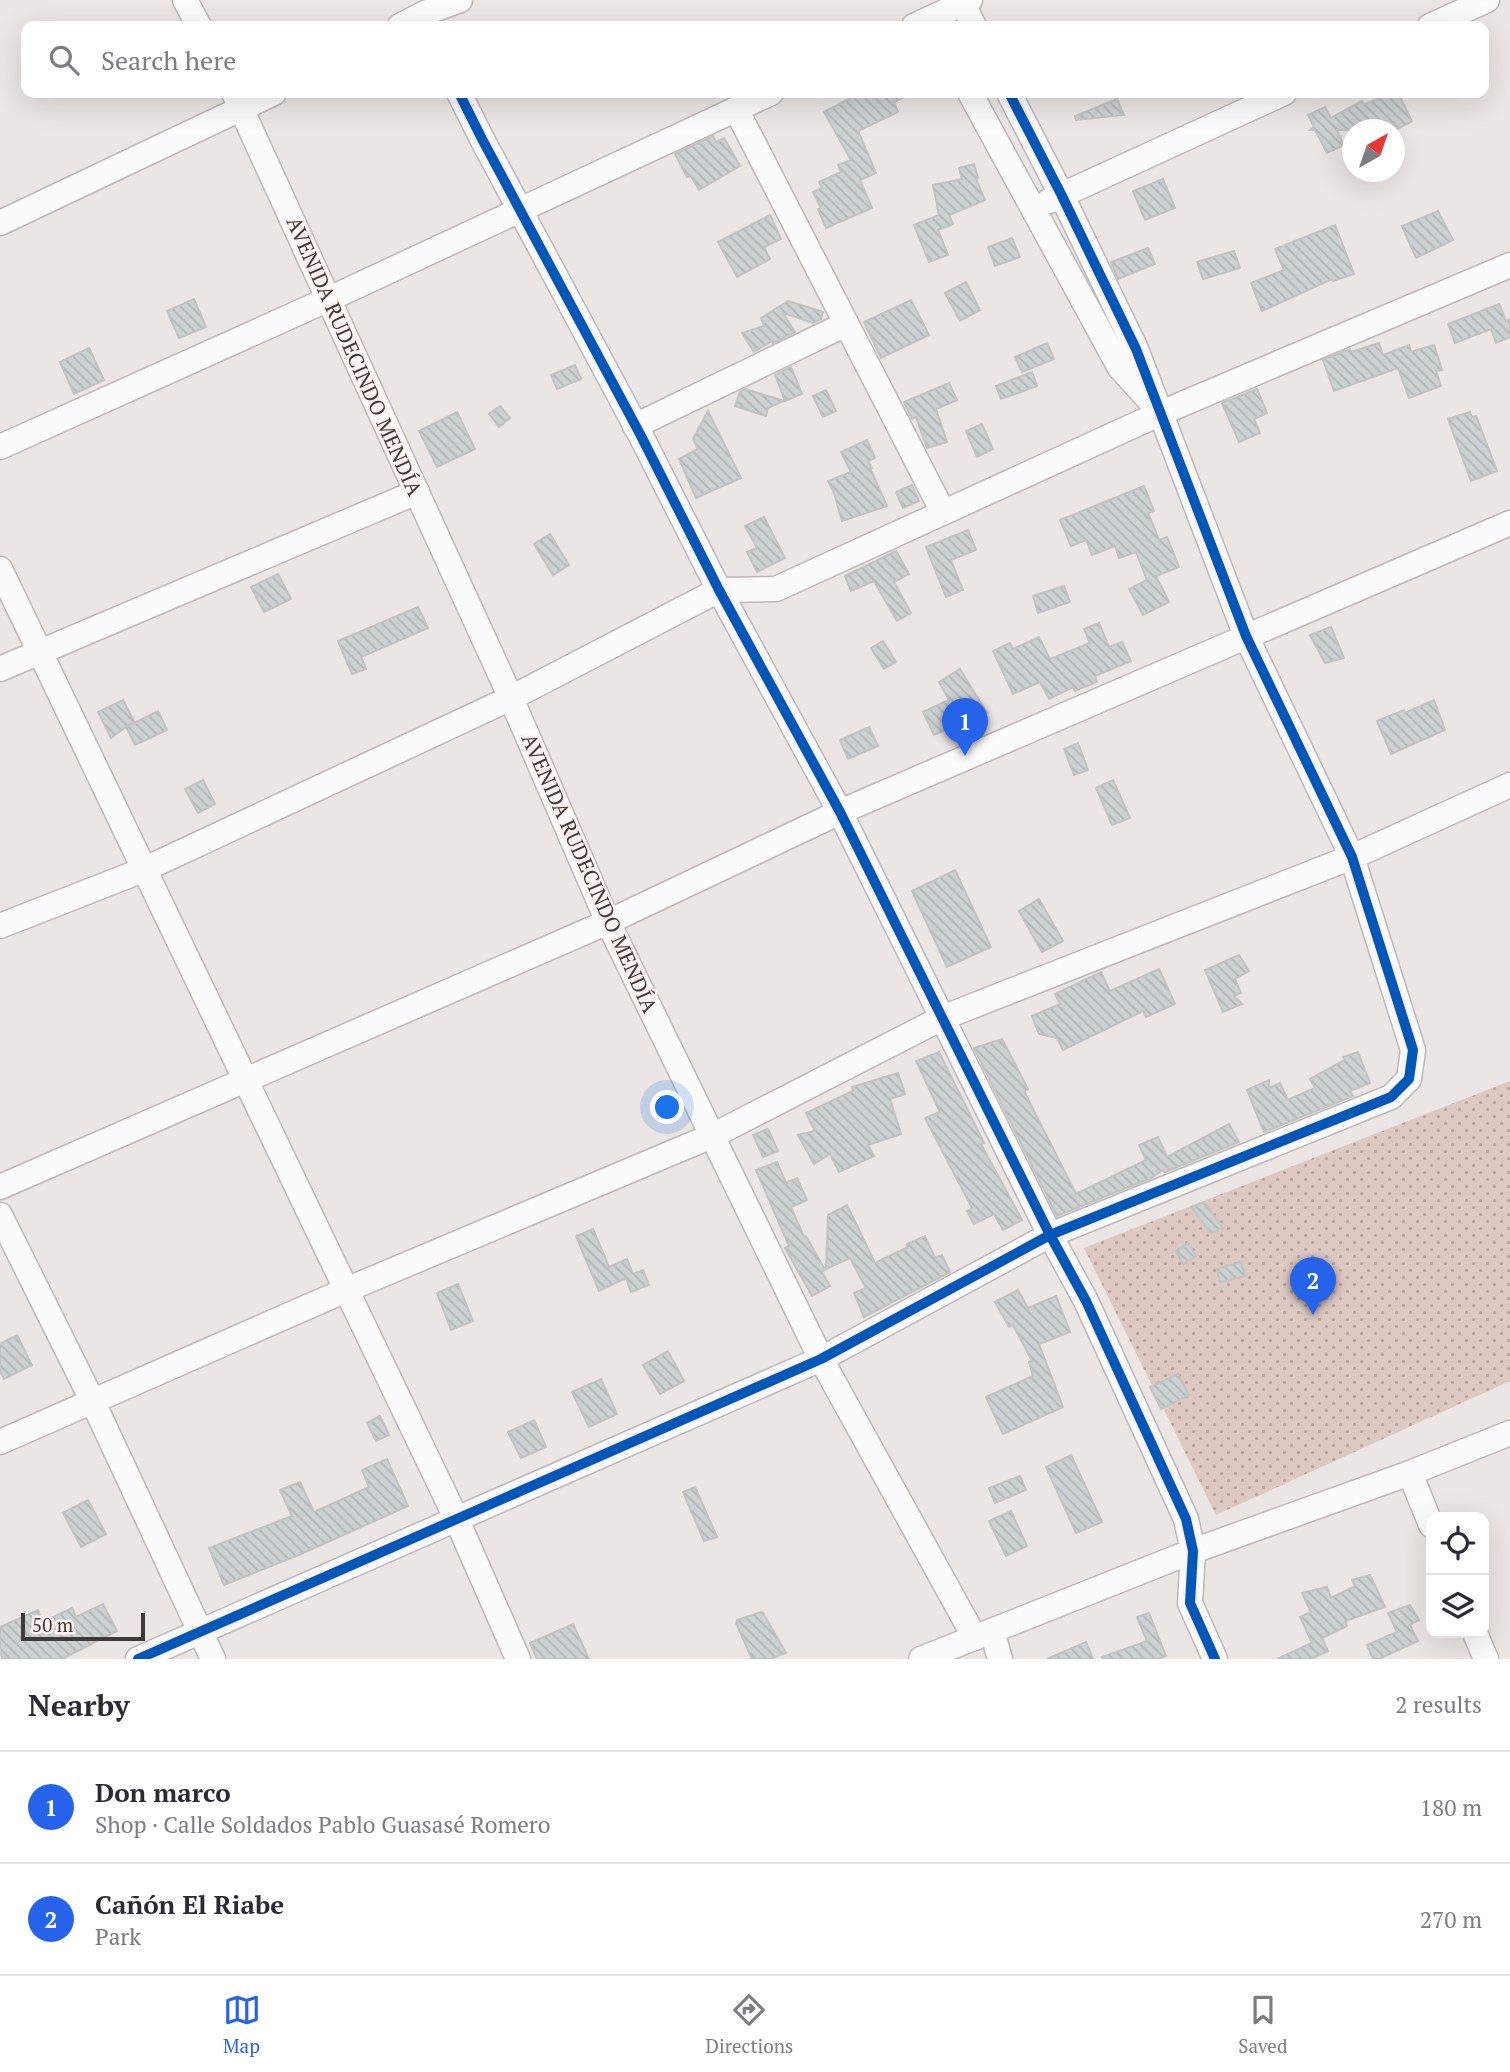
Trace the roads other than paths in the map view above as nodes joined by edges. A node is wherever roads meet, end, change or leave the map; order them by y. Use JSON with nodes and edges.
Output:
{"nodes":[{"id":1,"x":185,"y":0,"type":"edge"},
{"id":2,"x":460,"y":0,"type":"edge"},
{"id":3,"x":1487,"y":0,"type":"edge"},
{"id":4,"x":964,"y":1,"type":"edge"},
{"id":5,"x":425,"y":13,"type":"edge"},
{"id":6,"x":196,"y":21,"type":"edge"},
{"id":7,"x":931,"y":21,"type":"edge"},
{"id":8,"x":972,"y":21,"type":"edge"},
{"id":9,"x":1441,"y":21,"type":"edge"},
{"id":10,"x":462,"y":98,"type":"edge"},
{"id":11,"x":760,"y":98,"type":"edge"},
{"id":12,"x":973,"y":98,"type":"edge"},
{"id":13,"x":1012,"y":98,"type":"edge"},
{"id":14,"x":1273,"y":98,"type":"edge"},
{"id":15,"x":238,"y":101,"type":"edge"},
{"id":16,"x":736,"y":109,"type":"junction"},
{"id":17,"x":1061,"y":194,"type":"junction"},
{"id":18,"x":520,"y":210,"type":"junction"},
{"id":19,"x":1034,"y":210,"type":"junction"},
{"id":20,"x":0,"y":223,"type":"edge"},
{"id":21,"x":1510,"y":265,"type":"edge"},
{"id":22,"x":329,"y":299,"type":"junction"},
{"id":23,"x":846,"y":324,"type":"junction"},
{"id":24,"x":1161,"y":413,"type":"junction"},
{"id":25,"x":635,"y":426,"type":"junction"},
{"id":26,"x":0,"y":447,"type":"edge"},
{"id":27,"x":417,"y":492,"type":"junction"},
{"id":28,"x":943,"y":512,"type":"junction"},
{"id":29,"x":1510,"y":523,"type":"edge"},
{"id":30,"x":0,"y":569,"type":"edge"},
{"id":31,"x":719,"y":590,"type":"junction"},
{"id":32,"x":1246,"y":636,"type":"junction"},
{"id":33,"x":40,"y":652,"type":"junction"},
{"id":34,"x":0,"y":670,"type":"edge"},
{"id":35,"x":511,"y":698,"type":"junction"},
{"id":36,"x":1510,"y":785,"type":"edge"},
{"id":37,"x":840,"y":812,"type":"junction"},
{"id":38,"x":1352,"y":857,"type":"junction"},
{"id":39,"x":144,"y":870,"type":"junction"},
{"id":40,"x":608,"y":922,"type":"junction"},
{"id":41,"x":0,"y":926,"type":"edge"},
{"id":42,"x":942,"y":1018,"type":"junction"},
{"id":43,"x":246,"y":1080,"type":"junction"},
{"id":44,"x":714,"y":1135,"type":"junction"},
{"id":45,"x":0,"y":1187,"type":"edge"},
{"id":46,"x":0,"y":1215,"type":"edge"},
{"id":47,"x":1050,"y":1236,"type":"junction"},
{"id":48,"x":346,"y":1290,"type":"junction"},
{"id":49,"x":821,"y":1359,"type":"junction"},
{"id":50,"x":92,"y":1400,"type":"junction"},
{"id":51,"x":1510,"y":1433,"type":"edge"},
{"id":52,"x":0,"y":1443,"type":"edge"},
{"id":53,"x":1410,"y":1473,"type":"junction"},
{"id":54,"x":1426,"y":1513,"type":"edge"},
{"id":55,"x":457,"y":1520,"type":"junction"},
{"id":56,"x":1193,"y":1551,"type":"junction"},
{"id":57,"x":201,"y":1633,"type":"junction"},
{"id":58,"x":984,"y":1634,"type":"junction"},
{"id":59,"x":1477,"y":1638,"type":"edge"},
{"id":60,"x":138,"y":1659,"type":"edge"},
{"id":61,"x":213,"y":1659,"type":"edge"},
{"id":62,"x":518,"y":1659,"type":"edge"},
{"id":63,"x":920,"y":1659,"type":"edge"},
{"id":64,"x":1000,"y":1659,"type":"edge"},
{"id":65,"x":1215,"y":1659,"type":"edge"},
{"id":66,"x":1486,"y":1659,"type":"edge"}],
"edges":[{"from":1,"to":6,"type":"street"},
{"from":2,"to":5,"type":"street"},
{"from":3,"to":9,"type":"street"},
{"from":4,"to":7,"type":"street"},
{"from":4,"to":8,"type":"street"},
{"from":10,"to":18,"type":"street"},
{"from":11,"to":16,"type":"street"},
{"from":12,"to":19,"type":"street"},
{"from":13,"to":17,"type":"street"},
{"from":14,"to":17,"type":"street"},
{"from":15,"to":20,"type":"street"},
{"from":15,"to":22,"type":"street","name":"AVENIDA RUDECINDO MENDÍA"},
{"from":16,"to":18,"type":"street"},
{"from":16,"to":23,"type":"street"},
{"from":17,"to":19,"type":"street"},
{"from":17,"to":24,"type":"street"},
{"from":18,"to":22,"type":"street"},
{"from":18,"to":25,"type":"street"},
{"from":19,"to":24,"type":"street"},
{"from":21,"to":24,"type":"street"},
{"from":22,"to":26,"type":"street"},
{"from":22,"to":27,"type":"street","name":"AVENIDA RUDECINDO MENDÍA"},
{"from":23,"to":25,"type":"street"},
{"from":23,"to":28,"type":"street"},
{"from":24,"to":28,"type":"street"},
{"from":24,"to":32,"type":"street"},
{"from":25,"to":31,"type":"street"},
{"from":27,"to":33,"type":"street"},
{"from":27,"to":35,"type":"street","name":"AVENIDA RUDECINDO MENDÍA"},
{"from":28,"to":31,"type":"street"},
{"from":29,"to":32,"type":"street"},
{"from":30,"to":33,"type":"street"},
{"from":31,"to":35,"type":"street"},
{"from":31,"to":37,"type":"street"},
{"from":32,"to":37,"type":"street"},
{"from":32,"to":38,"type":"street"},
{"from":33,"to":34,"type":"street"},
{"from":33,"to":39,"type":"street"},
{"from":35,"to":39,"type":"street"},
{"from":35,"to":40,"type":"street","name":"AVENIDA RUDECINDO MENDÍA"},
{"from":36,"to":38,"type":"street"},
{"from":37,"to":40,"type":"street"},
{"from":37,"to":42,"type":"street"},
{"from":38,"to":42,"type":"street"},
{"from":38,"to":47,"type":"street"},
{"from":39,"to":41,"type":"street"},
{"from":39,"to":43,"type":"street"},
{"from":40,"to":43,"type":"street"},
{"from":40,"to":44,"type":"street","name":"AVENIDA RUDECINDO MENDÍA"},
{"from":42,"to":44,"type":"street"},
{"from":42,"to":47,"type":"street"},
{"from":43,"to":45,"type":"street"},
{"from":43,"to":48,"type":"street"},
{"from":44,"to":48,"type":"street"},
{"from":44,"to":49,"type":"street","name":"AVENIDA RUDECINDO MENDÍA"},
{"from":46,"to":50,"type":"street"},
{"from":47,"to":49,"type":"street"},
{"from":47,"to":56,"type":"street"},
{"from":48,"to":50,"type":"street"},
{"from":48,"to":55,"type":"street"},
{"from":49,"to":55,"type":"street"},
{"from":49,"to":58,"type":"street","name":"AVENIDA RUDECINDO MENDÍA"},
{"from":50,"to":52,"type":"street"},
{"from":50,"to":57,"type":"street"},
{"from":51,"to":53,"type":"street"},
{"from":53,"to":54,"type":"street"},
{"from":53,"to":56,"type":"street"},
{"from":55,"to":57,"type":"street"},
{"from":55,"to":62,"type":"street"},
{"from":56,"to":58,"type":"street"},
{"from":56,"to":65,"type":"street"},
{"from":57,"to":60,"type":"street"},
{"from":57,"to":61,"type":"street"},
{"from":58,"to":63,"type":"street"},
{"from":58,"to":64,"type":"street","name":"AVENIDA RUDECINDO MENDÍA"},
{"from":59,"to":66,"type":"street"}]}
